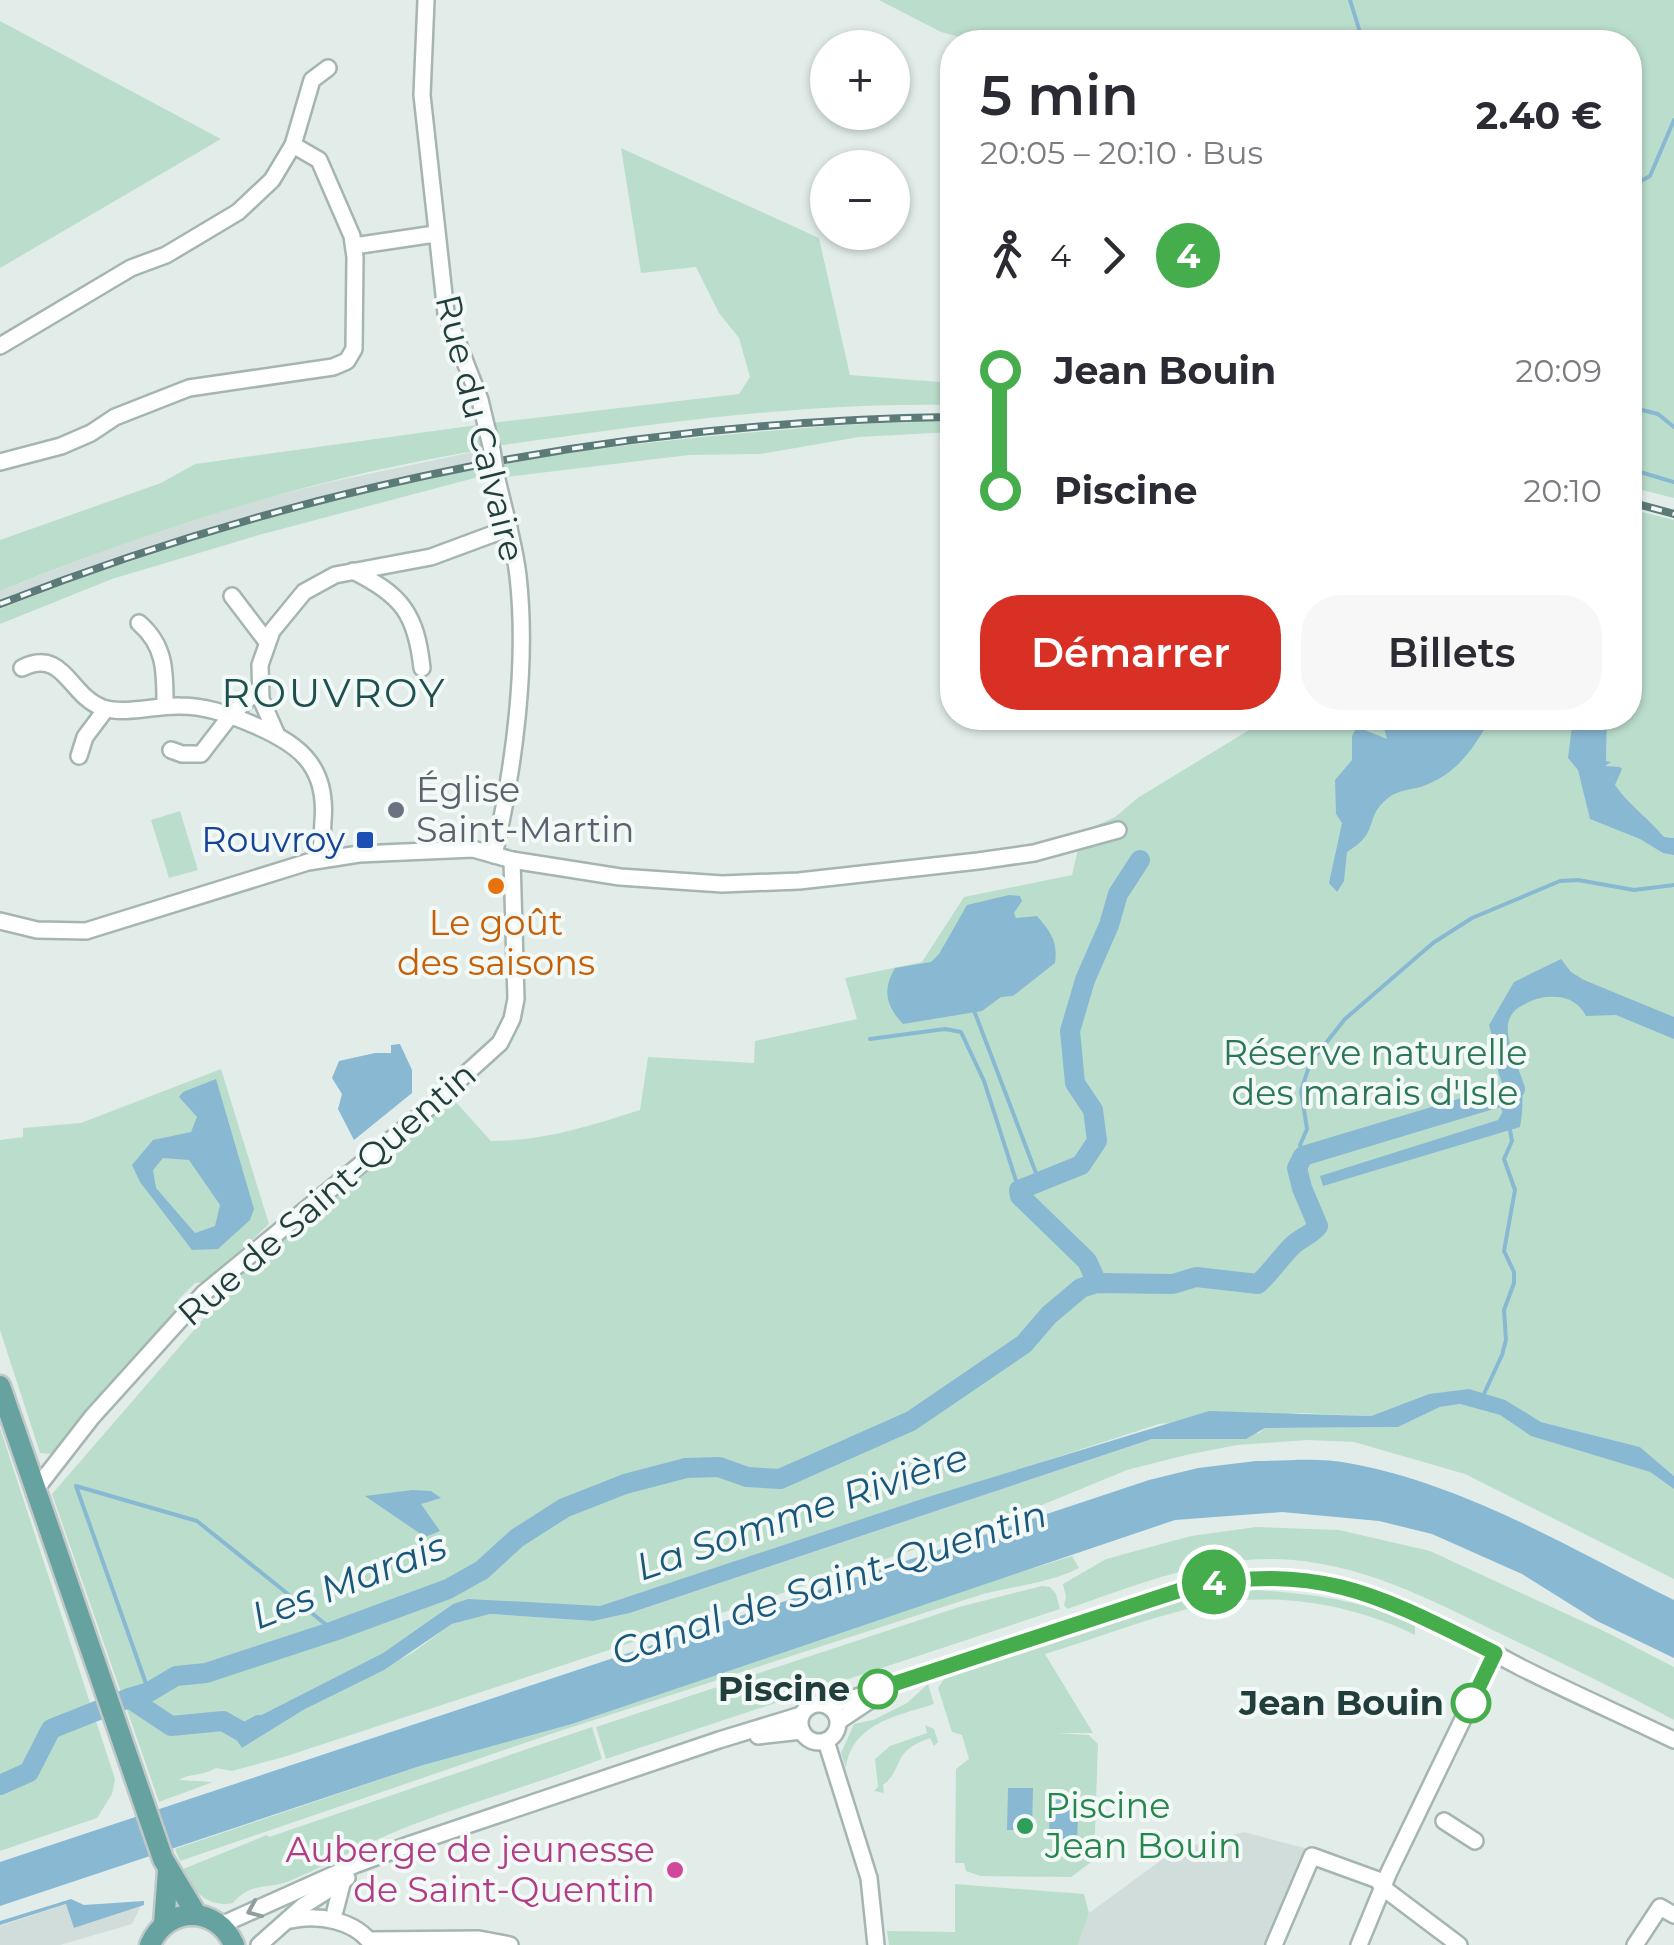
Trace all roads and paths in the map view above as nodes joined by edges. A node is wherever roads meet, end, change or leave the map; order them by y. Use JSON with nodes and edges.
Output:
{"nodes":[{"id":1,"x":426,"y":0,"type":"edge"},
{"id":2,"x":328,"y":68,"type":"dead end"},
{"id":3,"x":293,"y":145,"type":"junction"},
{"id":4,"x":435,"y":234,"type":"junction"},
{"id":5,"x":354,"y":246,"type":"junction"},
{"id":6,"x":0,"y":346,"type":"edge"},
{"id":7,"x":0,"y":462,"type":"edge"},
{"id":8,"x":509,"y":528,"type":"junction"},
{"id":9,"x":354,"y":571,"type":"junction"},
{"id":10,"x":232,"y":596,"type":"dead end"},
{"id":11,"x":139,"y":623,"type":"dead end"},
{"id":12,"x":267,"y":642,"type":"junction"},
{"id":13,"x":22,"y":668,"type":"dead end"},
{"id":14,"x":422,"y":668,"type":"dead end"},
{"id":15,"x":260,"y":688,"type":"junction"},
{"id":16,"x":165,"y":706,"type":"junction"},
{"id":17,"x":106,"y":709,"type":"junction"},
{"id":18,"x":232,"y":716,"type":"junction"},
{"id":19,"x":276,"y":733,"type":"junction"},
{"id":20,"x":171,"y":750,"type":"dead end"},
{"id":21,"x":78,"y":756,"type":"dead end"},
{"id":22,"x":1118,"y":830,"type":"dead end"},
{"id":23,"x":494,"y":854,"type":"junction"},
{"id":24,"x":319,"y":859,"type":"junction"},
{"id":25,"x":512,"y":860,"type":"junction"},
{"id":26,"x":0,"y":921,"type":"edge"},
{"id":27,"x":0,"y":1386,"type":"edge"},
{"id":28,"x":36,"y":1490,"type":"junction"},
{"id":29,"x":1495,"y":1653,"type":"junction"},
{"id":30,"x":895,"y":1683,"type":"junction"},
{"id":31,"x":829,"y":1706,"type":"junction"},
{"id":32,"x":838,"y":1721,"type":"junction"},
{"id":33,"x":802,"y":1723,"type":"junction"},
{"id":34,"x":1674,"y":1740,"type":"edge"},
{"id":35,"x":826,"y":1741,"type":"junction"},
{"id":36,"x":1444,"y":1821,"type":"dead end"},
{"id":37,"x":1475,"y":1841,"type":"dead end"},
{"id":38,"x":384,"y":1856,"type":"junction"},
{"id":39,"x":165,"y":1865,"type":"junction"},
{"id":40,"x":344,"y":1880,"type":"junction"},
{"id":41,"x":1382,"y":1886,"type":"junction"},
{"id":42,"x":288,"y":1896,"type":"junction"},
{"id":43,"x":317,"y":1896,"type":"junction"},
{"id":44,"x":335,"y":1911,"type":"junction"},
{"id":45,"x":196,"y":1914,"type":"junction"},
{"id":46,"x":1674,"y":1915,"type":"edge"},
{"id":47,"x":287,"y":1920,"type":"junction"},
{"id":48,"x":221,"y":1925,"type":"junction"},
{"id":49,"x":348,"y":1926,"type":"junction"},
{"id":50,"x":152,"y":1939,"type":"edge"},
{"id":51,"x":371,"y":1942,"type":"edge"},
{"id":52,"x":1456,"y":1944,"type":"edge"},
{"id":53,"x":1636,"y":1944,"type":"edge"},
{"id":54,"x":234,"y":1945,"type":"edge"},
{"id":55,"x":259,"y":1945,"type":"edge"},
{"id":56,"x":510,"y":1945,"type":"edge"},
{"id":57,"x":876,"y":1945,"type":"edge"},
{"id":58,"x":1274,"y":1945,"type":"edge"},
{"id":59,"x":1359,"y":1945,"type":"edge"}],
"edges":[{"from":1,"to":4,"type":"street","name":"Rue du Calvaire"},
{"from":2,"to":3,"type":"street"},
{"from":3,"to":5,"type":"street"},
{"from":3,"to":6,"type":"street"},
{"from":4,"to":5,"type":"street"},
{"from":4,"to":8,"type":"street","name":"Rue du Calvaire","bridge":true},
{"from":5,"to":7,"type":"street"},
{"from":8,"to":9,"type":"street"},
{"from":8,"to":23,"type":"street","name":"Rue du Calvaire"},
{"from":9,"to":12,"type":"street"},
{"from":9,"to":14,"type":"street"},
{"from":10,"to":12,"type":"street"},
{"from":11,"to":16,"type":"street"},
{"from":12,"to":15,"type":"street"},
{"from":13,"to":17,"type":"street"},
{"from":15,"to":18,"type":"street"},
{"from":15,"to":19,"type":"street"},
{"from":16,"to":17,"type":"street"},
{"from":16,"to":18,"type":"street"},
{"from":17,"to":21,"type":"street"},
{"from":18,"to":19,"type":"street"},
{"from":18,"to":20,"type":"street"},
{"from":19,"to":24,"type":"street"},
{"from":22,"to":25,"type":"street"},
{"from":23,"to":24,"type":"street"},
{"from":23,"to":25,"type":"street"},
{"from":24,"to":26,"type":"street"},
{"from":25,"to":28,"type":"street","name":"Rue de Saint-Quentin"},
{"from":27,"to":28,"type":"main road"},
{"from":28,"to":39,"type":"main road"},
{"from":29,"to":30,"type":"street"},
{"from":29,"to":34,"type":"street"},
{"from":29,"to":41,"type":"street"},
{"from":30,"to":31,"type":"street"},
{"from":30,"to":32,"type":"street"},
{"from":31,"to":32,"type":"street"},
{"from":31,"to":33,"type":"street"},
{"from":32,"to":35,"type":"street"},
{"from":33,"to":35,"type":"street"},
{"from":33,"to":38,"type":"street"},
{"from":35,"to":57,"type":"street"},
{"from":36,"to":37,"type":"street"},
{"from":38,"to":40,"type":"street"},
{"from":38,"to":42,"type":"street"},
{"from":39,"to":45,"type":"main road"},
{"from":39,"to":50,"type":"main road"},
{"from":40,"to":43,"type":"street"},
{"from":40,"to":44,"type":"street"},
{"from":41,"to":52,"type":"street"},
{"from":41,"to":58,"type":"street"},
{"from":41,"to":59,"type":"street"},
{"from":42,"to":43,"type":"street"},
{"from":42,"to":48,"type":"street","one_way":true},
{"from":43,"to":44,"type":"street"},
{"from":43,"to":47,"type":"street"},
{"from":44,"to":49,"type":"street"},
{"from":45,"to":48,"type":"main road"},
{"from":45,"to":50,"type":"main road"},
{"from":46,"to":53,"type":"street"},
{"from":47,"to":49,"type":"street"},
{"from":47,"to":55,"type":"street"},
{"from":48,"to":54,"type":"main road"},
{"from":49,"to":51,"type":"street"},
{"from":51,"to":56,"type":"street"}]}
